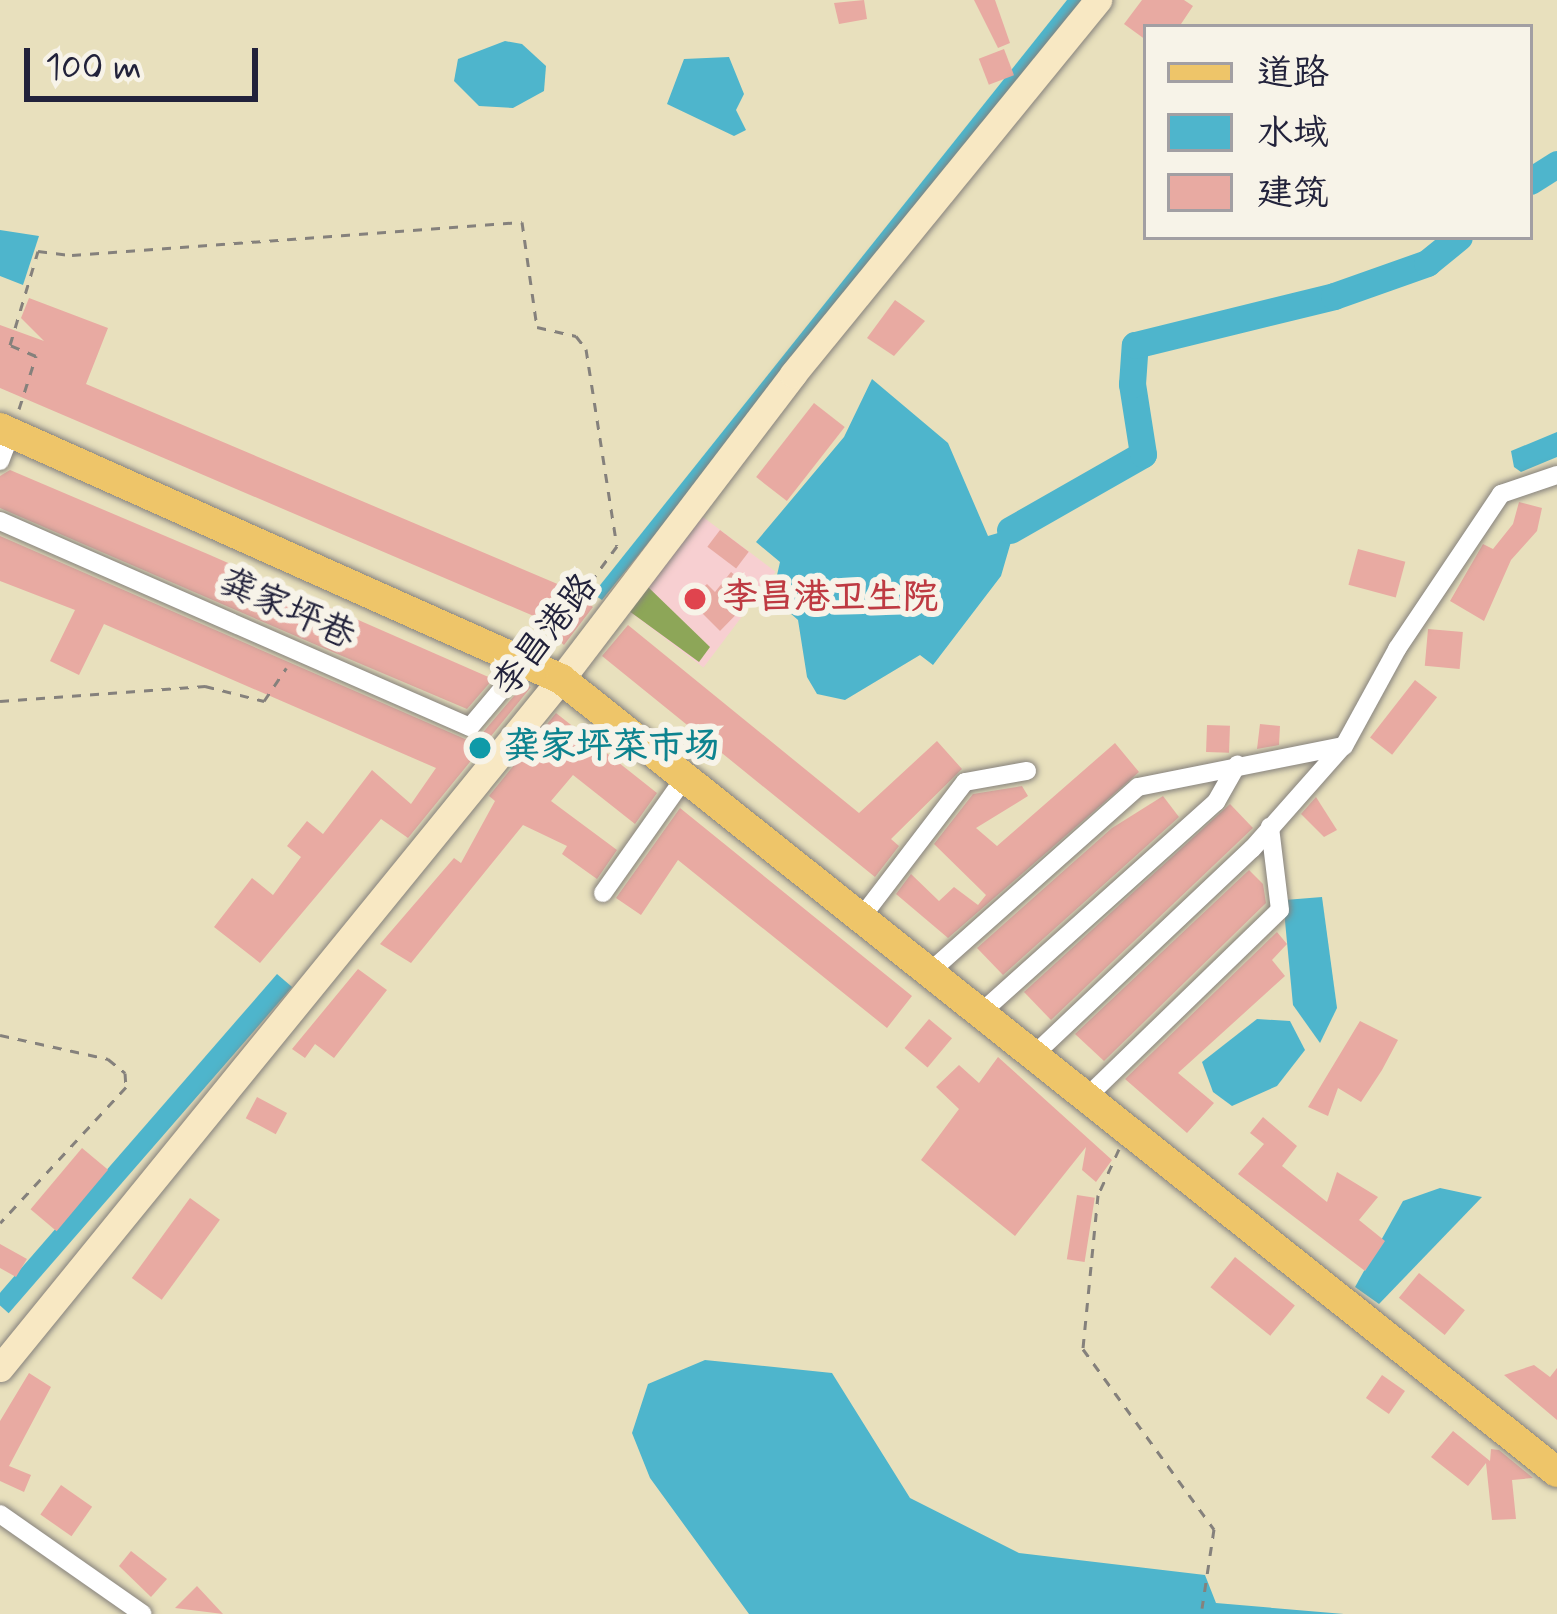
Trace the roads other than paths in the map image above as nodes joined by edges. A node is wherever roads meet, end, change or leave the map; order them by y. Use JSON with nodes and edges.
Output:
{"nodes":[{"id":1,"x":1098,"y":0,"type":"edge"},
{"id":2,"x":4,"y":441,"type":"edge"},
{"id":3,"x":1557,"y":475,"type":"edge"},
{"id":4,"x":0,"y":521,"type":"edge"},
{"id":5,"x":524,"y":663,"type":"junction"},
{"id":6,"x":561,"y":679,"type":"junction"},
{"id":7,"x":1344,"y":746,"type":"junction"},
{"id":8,"x":1237,"y":765,"type":"junction"},
{"id":9,"x":1027,"y":770,"type":"dead end"},
{"id":10,"x":688,"y":773,"type":"junction"},
{"id":11,"x":1270,"y":827,"type":"junction"},
{"id":12,"x":603,"y":893,"type":"dead end"},
{"id":13,"x":864,"y":914,"type":"junction"},
{"id":14,"x":933,"y":969,"type":"junction"},
{"id":15,"x":984,"y":1010,"type":"junction"},
{"id":16,"x":1037,"y":1052,"type":"junction"},
{"id":17,"x":1090,"y":1094,"type":"junction"},
{"id":18,"x":6,"y":1347,"type":"edge"},
{"id":19,"x":1557,"y":1472,"type":"edge"},
{"id":20,"x":0,"y":1514,"type":"edge"},
{"id":21,"x":143,"y":1614,"type":"edge"}],
"edges":[{"from":1,"to":6,"type":"street","name":"李昌港路"},
{"from":2,"to":5,"type":"main road"},
{"from":3,"to":7,"type":"street"},
{"from":4,"to":5,"type":"street","name":"龚家坪巷"},
{"from":5,"to":6,"type":"main road"},
{"from":6,"to":10,"type":"main road"},
{"from":6,"to":18,"type":"street","name":"李昌港路"},
{"from":7,"to":8,"type":"street"},
{"from":7,"to":11,"type":"street"},
{"from":8,"to":14,"type":"street"},
{"from":8,"to":15,"type":"street"},
{"from":9,"to":13,"type":"street"},
{"from":10,"to":12,"type":"street"},
{"from":10,"to":13,"type":"main road"},
{"from":11,"to":16,"type":"street"},
{"from":11,"to":17,"type":"street"},
{"from":13,"to":14,"type":"main road"},
{"from":14,"to":15,"type":"main road"},
{"from":15,"to":16,"type":"main road"},
{"from":16,"to":17,"type":"main road"},
{"from":17,"to":19,"type":"main road"},
{"from":20,"to":21,"type":"street"}]}
